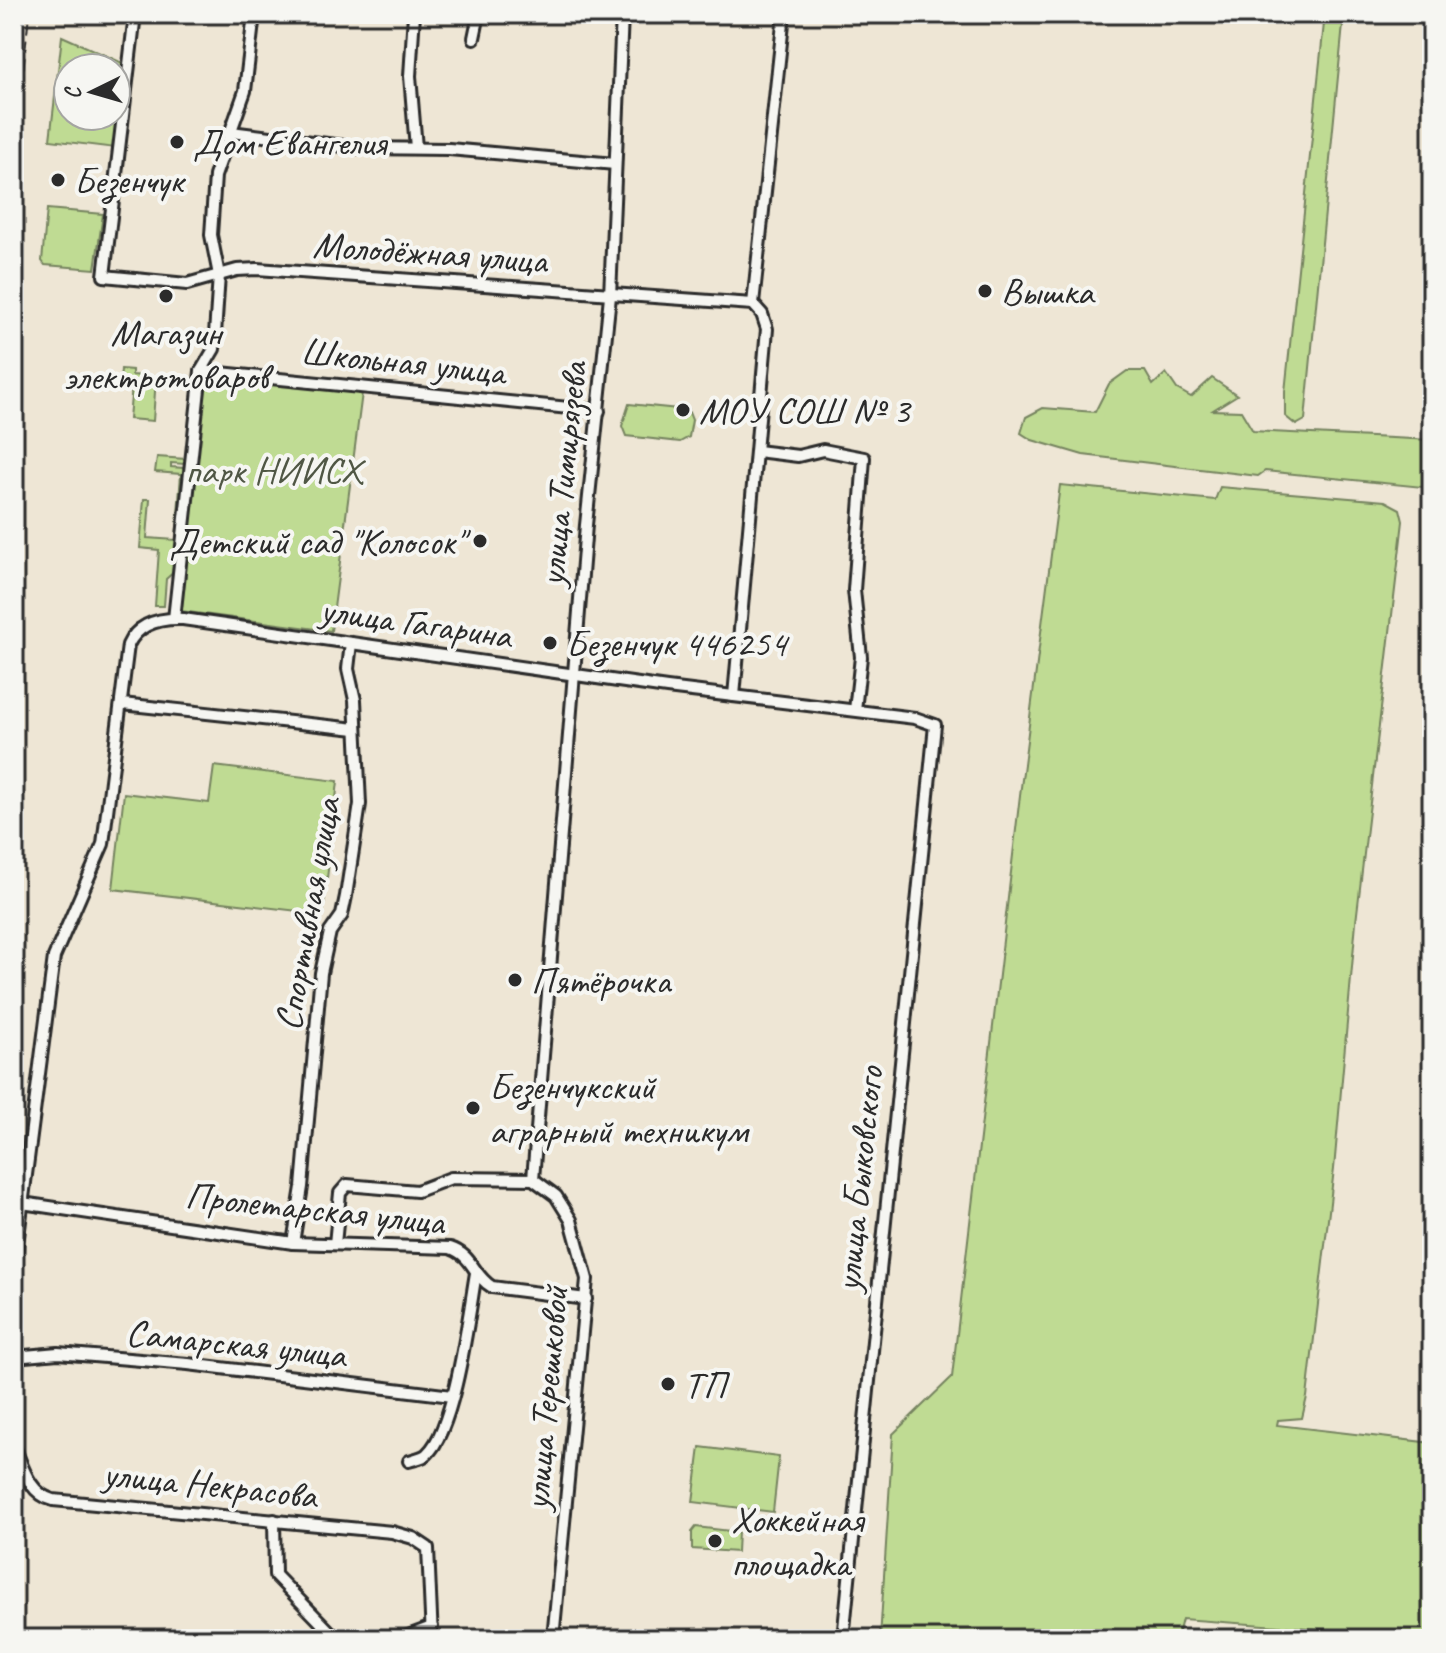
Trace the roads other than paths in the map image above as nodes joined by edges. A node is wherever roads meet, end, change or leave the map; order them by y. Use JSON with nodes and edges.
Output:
{"nodes":[{"id":1,"x":135,"y":14,"type":"edge"},
{"id":2,"x":254,"y":14,"type":"edge"},
{"id":3,"x":414,"y":14,"type":"edge"},
{"id":4,"x":479,"y":14,"type":"edge"},
{"id":5,"x":622,"y":14,"type":"edge"},
{"id":6,"x":784,"y":14,"type":"edge"},
{"id":7,"x":474,"y":38,"type":"dead end"},
{"id":8,"x":231,"y":132,"type":"junction"},
{"id":9,"x":416,"y":148,"type":"junction"},
{"id":10,"x":615,"y":164,"type":"junction"},
{"id":11,"x":219,"y":275,"type":"junction"},
{"id":12,"x":610,"y":296,"type":"junction"},
{"id":13,"x":753,"y":304,"type":"junction"},
{"id":14,"x":201,"y":371,"type":"junction"},
{"id":15,"x":599,"y":411,"type":"junction"},
{"id":16,"x":757,"y":451,"type":"junction"},
{"id":17,"x":174,"y":619,"type":"junction"},
{"id":18,"x":351,"y":643,"type":"junction"},
{"id":19,"x":573,"y":675,"type":"junction"},
{"id":20,"x":734,"y":696,"type":"junction"},
{"id":21,"x":122,"y":704,"type":"junction"},
{"id":22,"x":855,"y":710,"type":"junction"},
{"id":23,"x":935,"y":725,"type":"joint"},
{"id":24,"x":356,"y":729,"type":"junction"},
{"id":25,"x":533,"y":1179,"type":"junction"},
{"id":26,"x":22,"y":1203,"type":"junction"},
{"id":27,"x":293,"y":1243,"type":"junction"},
{"id":28,"x":335,"y":1244,"type":"junction"},
{"id":29,"x":14,"y":1268,"type":"edge"},
{"id":30,"x":476,"y":1273,"type":"junction"},
{"id":31,"x":586,"y":1299,"type":"junction"},
{"id":32,"x":14,"y":1357,"type":"edge"},
{"id":33,"x":452,"y":1396,"type":"junction"},
{"id":34,"x":14,"y":1446,"type":"edge"},
{"id":35,"x":409,"y":1461,"type":"dead end"},
{"id":36,"x":274,"y":1520,"type":"junction"},
{"id":37,"x":432,"y":1627,"type":"junction"},
{"id":38,"x":337,"y":1639,"type":"edge"},
{"id":39,"x":400,"y":1639,"type":"edge"},
{"id":40,"x":432,"y":1639,"type":"edge"},
{"id":41,"x":553,"y":1639,"type":"edge"},
{"id":42,"x":843,"y":1639,"type":"edge"}],
"edges":[{"from":1,"to":11,"type":"street","name":"Молодёжная улица"},
{"from":2,"to":8,"type":"street"},
{"from":3,"to":9,"type":"street"},
{"from":4,"to":7,"type":"street"},
{"from":5,"to":10,"type":"street","name":"улица Тимирязева"},
{"from":6,"to":13,"type":"street"},
{"from":8,"to":9,"type":"street"},
{"from":8,"to":11,"type":"street"},
{"from":9,"to":10,"type":"street"},
{"from":10,"to":12,"type":"street","name":"улица Тимирязева"},
{"from":11,"to":12,"type":"street","name":"Молодёжная улица"},
{"from":11,"to":14,"type":"street"},
{"from":12,"to":13,"type":"street","name":"Молодёжная улица"},
{"from":12,"to":15,"type":"street","name":"улица Тимирязева"},
{"from":13,"to":16,"type":"street"},
{"from":14,"to":15,"type":"street","name":"Школьная улица"},
{"from":14,"to":17,"type":"street"},
{"from":15,"to":19,"type":"street","name":"улица Тимирязева"},
{"from":16,"to":20,"type":"street"},
{"from":16,"to":22,"type":"street"},
{"from":17,"to":18,"type":"street","name":"улица Гагарина"},
{"from":17,"to":21,"type":"street"},
{"from":18,"to":19,"type":"street","name":"улица Гагарина"},
{"from":18,"to":24,"type":"street","name":"Спортивная улица"},
{"from":19,"to":20,"type":"street","name":"улица Гагарина"},
{"from":19,"to":25,"type":"street","name":"улица Тимирязева"},
{"from":20,"to":22,"type":"street","name":"улица Гагарина"},
{"from":21,"to":24,"type":"street"},
{"from":21,"to":26,"type":"street"},
{"from":22,"to":23,"type":"street","name":"улица Гагарина"},
{"from":23,"to":42,"type":"street","name":"улица Быковского"},
{"from":24,"to":27,"type":"street","name":"Спортивная улица"},
{"from":25,"to":28,"type":"street"},
{"from":25,"to":31,"type":"street","name":"улица Терешковой"},
{"from":26,"to":27,"type":"street","name":"Пролетарская улица"},
{"from":26,"to":29,"type":"street"},
{"from":27,"to":28,"type":"street","name":"Пролетарская улица"},
{"from":28,"to":30,"type":"street","name":"Пролетарская улица"},
{"from":30,"to":31,"type":"street","name":"Пролетарская улица"},
{"from":30,"to":33,"type":"street"},
{"from":31,"to":41,"type":"street","name":"улица Терешковой"},
{"from":32,"to":33,"type":"street","name":"Самарская улица"},
{"from":33,"to":35,"type":"street"},
{"from":34,"to":36,"type":"street","name":"улица Некрасова"},
{"from":36,"to":37,"type":"street","name":"улица Некрасова"},
{"from":36,"to":38,"type":"street"},
{"from":37,"to":39,"type":"street"},
{"from":37,"to":40,"type":"street"}]}
